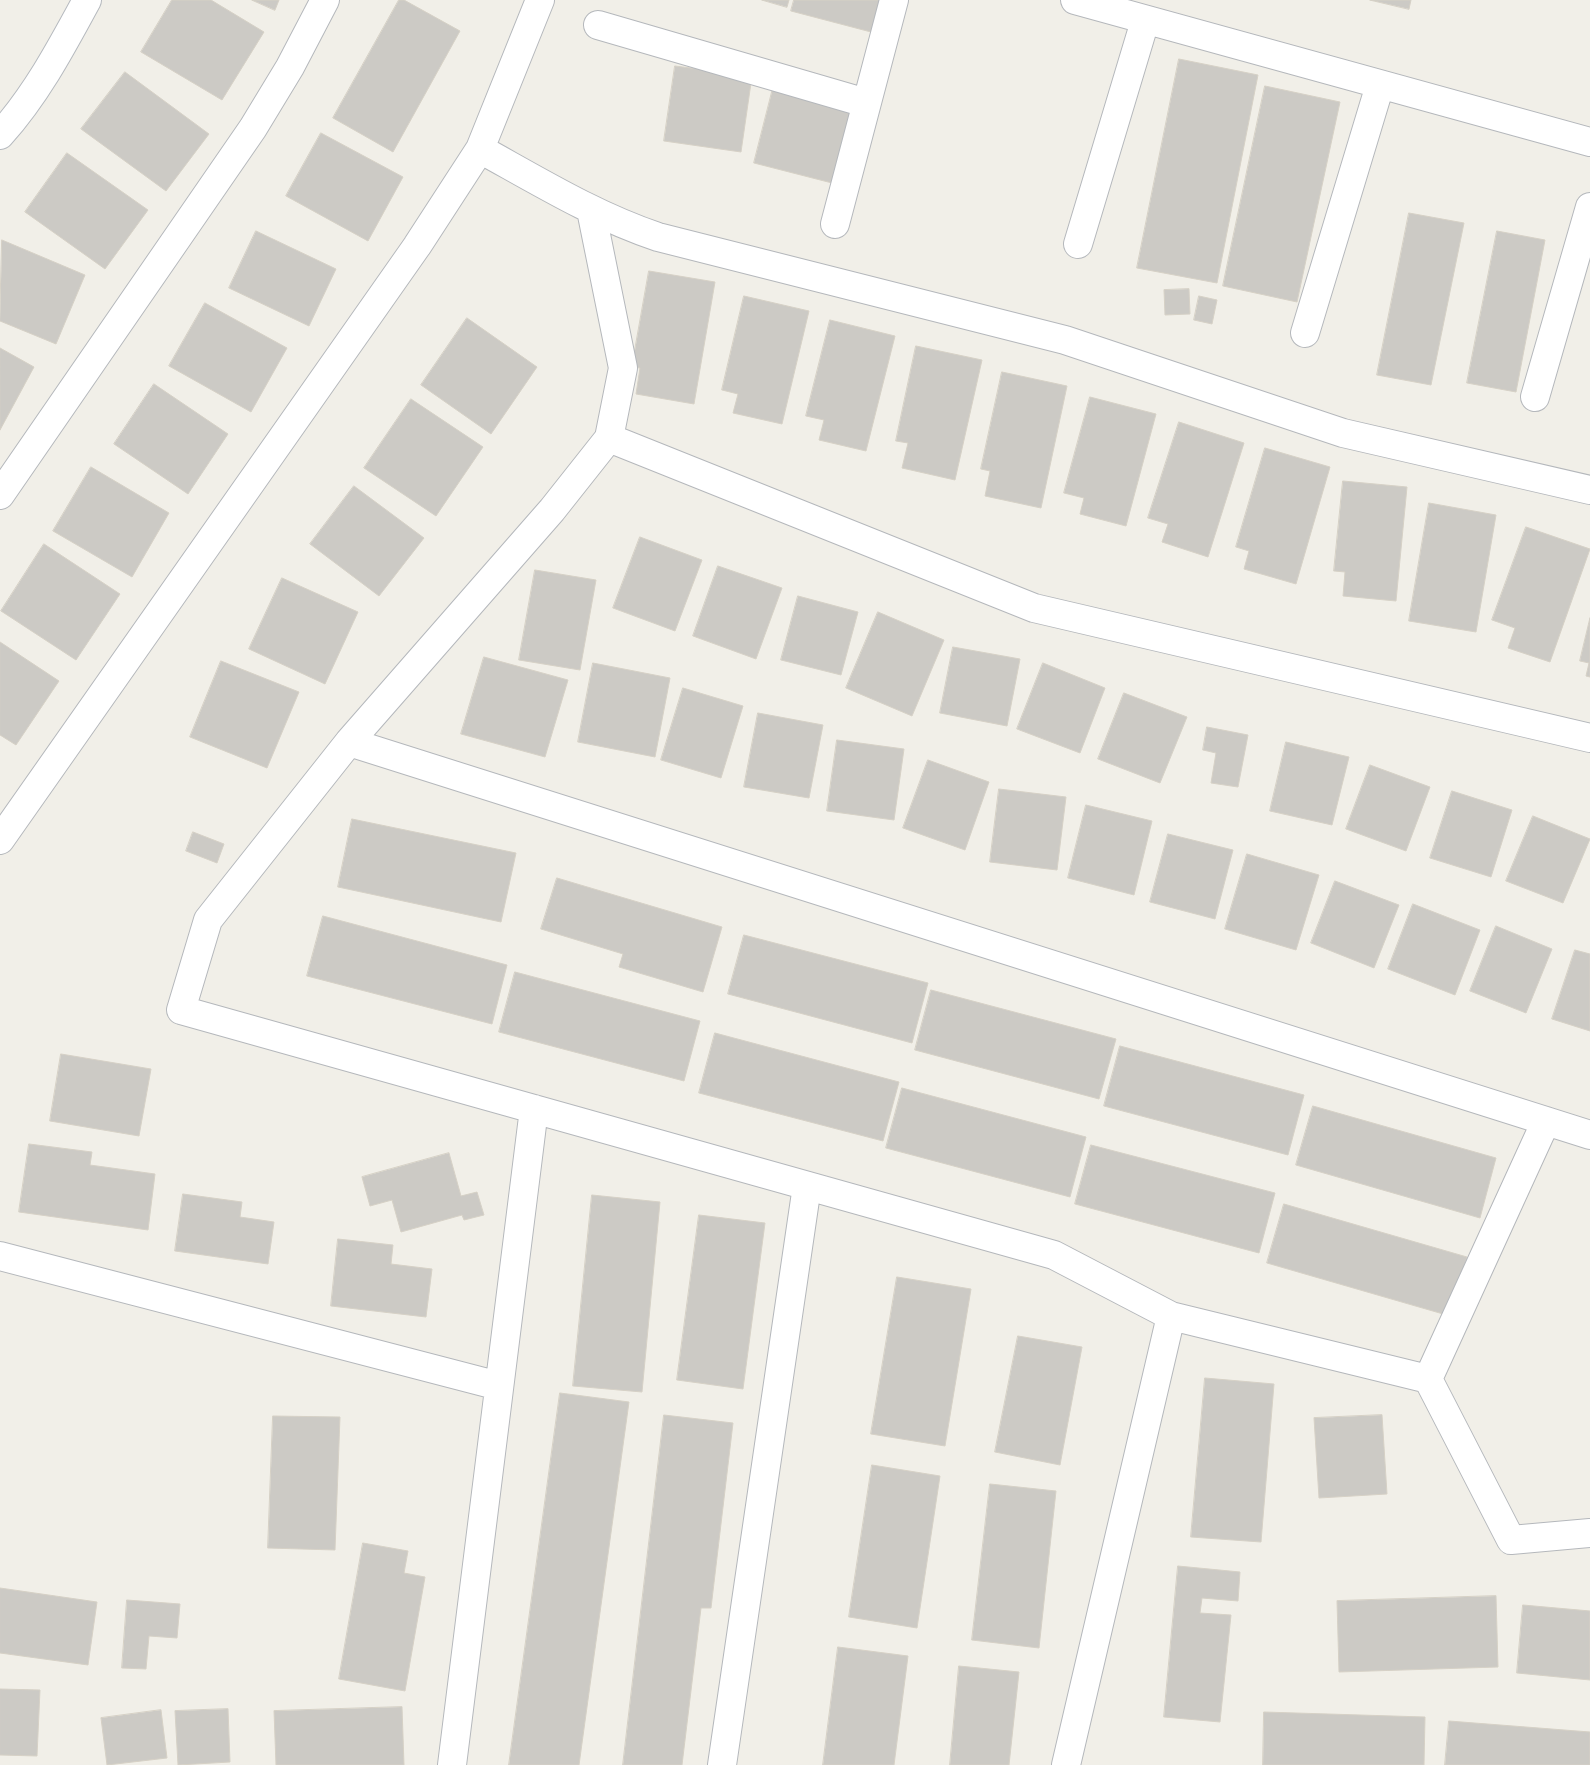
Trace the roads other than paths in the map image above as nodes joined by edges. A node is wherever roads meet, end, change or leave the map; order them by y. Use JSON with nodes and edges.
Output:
{"nodes":[{"id":1,"x":87,"y":0,"type":"edge"},
{"id":2,"x":325,"y":0,"type":"edge"},
{"id":3,"x":540,"y":0,"type":"edge"},
{"id":4,"x":894,"y":0,"type":"edge"},
{"id":5,"x":1076,"y":0,"type":"edge"},
{"id":6,"x":1146,"y":21,"type":"junction"},
{"id":7,"x":598,"y":25,"type":"dead end"},
{"id":8,"x":1380,"y":85,"type":"junction"},
{"id":9,"x":866,"y":103,"type":"junction"},
{"id":10,"x":0,"y":136,"type":"edge"},
{"id":11,"x":1590,"y":142,"type":"edge"},
{"id":12,"x":480,"y":149,"type":"junction"},
{"id":13,"x":1590,"y":207,"type":"edge"},
{"id":14,"x":591,"y":210,"type":"junction"},
{"id":15,"x":835,"y":224,"type":"dead end"},
{"id":16,"x":1078,"y":244,"type":"dead end"},
{"id":17,"x":1305,"y":333,"type":"dead end"},
{"id":18,"x":1535,"y":397,"type":"dead end"},
{"id":19,"x":609,"y":438,"type":"junction"},
{"id":20,"x":1590,"y":490,"type":"edge"},
{"id":21,"x":0,"y":495,"type":"edge"},
{"id":22,"x":1590,"y":738,"type":"edge"},
{"id":23,"x":349,"y":742,"type":"junction"},
{"id":24,"x":0,"y":840,"type":"edge"},
{"id":25,"x":534,"y":1109,"type":"junction"},
{"id":26,"x":1546,"y":1121,"type":"junction"},
{"id":27,"x":1590,"y":1135,"type":"edge"},
{"id":28,"x":808,"y":1186,"type":"junction"},
{"id":29,"x":0,"y":1256,"type":"edge"},
{"id":30,"x":1171,"y":1316,"type":"junction"},
{"id":31,"x":1428,"y":1379,"type":"junction"},
{"id":32,"x":500,"y":1386,"type":"junction"},
{"id":33,"x":1590,"y":1533,"type":"edge"},
{"id":34,"x":452,"y":1765,"type":"edge"},
{"id":35,"x":722,"y":1765,"type":"edge"},
{"id":36,"x":1066,"y":1765,"type":"edge"}],
"edges":[{"from":1,"to":10,"type":"street"},
{"from":2,"to":21,"type":"street"},
{"from":3,"to":12,"type":"street"},
{"from":4,"to":9,"type":"street"},
{"from":5,"to":6,"type":"street"},
{"from":6,"to":8,"type":"street"},
{"from":6,"to":16,"type":"street"},
{"from":7,"to":9,"type":"street"},
{"from":8,"to":11,"type":"street"},
{"from":8,"to":17,"type":"street"},
{"from":9,"to":15,"type":"street"},
{"from":12,"to":14,"type":"street"},
{"from":12,"to":24,"type":"street"},
{"from":13,"to":18,"type":"street"},
{"from":14,"to":19,"type":"street"},
{"from":14,"to":20,"type":"street"},
{"from":19,"to":22,"type":"street"},
{"from":19,"to":23,"type":"street"},
{"from":23,"to":25,"type":"street"},
{"from":23,"to":26,"type":"street"},
{"from":25,"to":28,"type":"street"},
{"from":25,"to":32,"type":"street"},
{"from":26,"to":27,"type":"street"},
{"from":26,"to":31,"type":"street"},
{"from":28,"to":30,"type":"street"},
{"from":28,"to":35,"type":"street"},
{"from":29,"to":32,"type":"street"},
{"from":30,"to":31,"type":"street"},
{"from":30,"to":36,"type":"street"},
{"from":31,"to":33,"type":"street"},
{"from":32,"to":34,"type":"street"}]}
